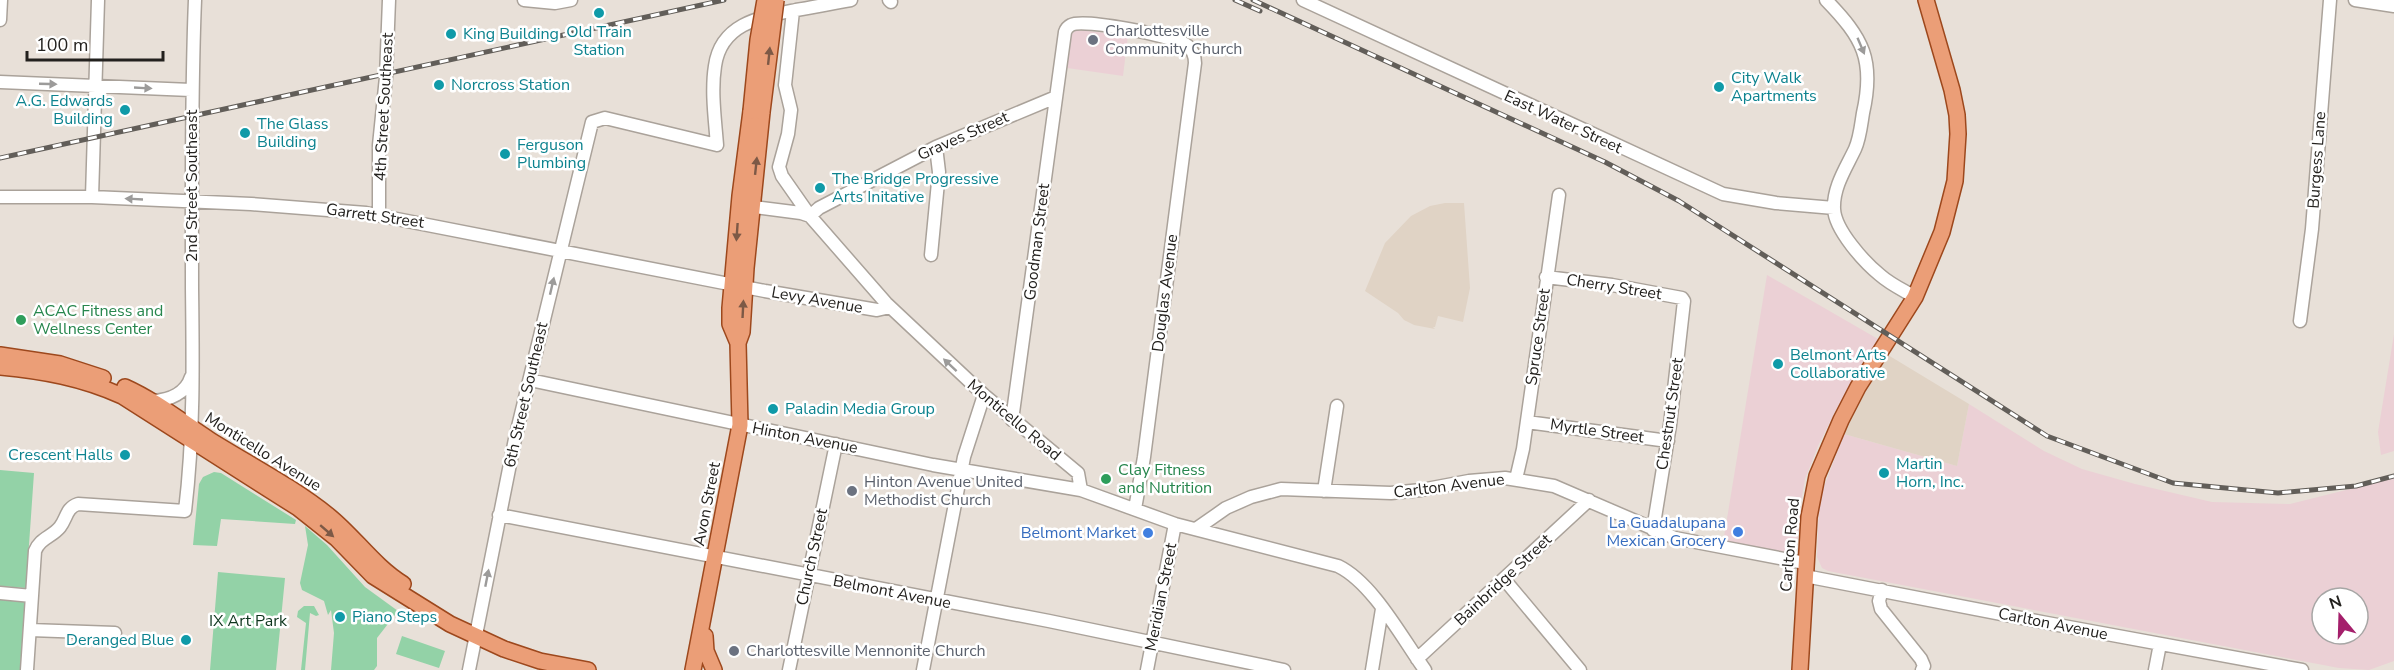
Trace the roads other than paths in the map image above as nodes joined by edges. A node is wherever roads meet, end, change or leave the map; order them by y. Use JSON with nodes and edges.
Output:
{"nodes":[{"id":1,"x":1,"y":0,"type":"edge"},
{"id":2,"x":98,"y":0,"type":"edge"},
{"id":3,"x":195,"y":0,"type":"edge"},
{"id":4,"x":389,"y":0,"type":"edge"},
{"id":5,"x":524,"y":0,"type":"edge"},
{"id":6,"x":571,"y":0,"type":"edge"},
{"id":7,"x":765,"y":0,"type":"edge"},
{"id":8,"x":776,"y":0,"type":"edge"},
{"id":9,"x":851,"y":0,"type":"edge"},
{"id":10,"x":1303,"y":0,"type":"edge"},
{"id":11,"x":1826,"y":0,"type":"edge"},
{"id":12,"x":1926,"y":0,"type":"edge"},
{"id":13,"x":2330,"y":0,"type":"edge"},
{"id":14,"x":2355,"y":0,"type":"edge"},
{"id":15,"x":2394,"y":6,"type":"edge"},
{"id":16,"x":793,"y":11,"type":"junction"},
{"id":17,"x":0,"y":21,"type":"edge"},
{"id":18,"x":1060,"y":64,"type":"joint"},
{"id":19,"x":0,"y":82,"type":"edge"},
{"id":20,"x":96,"y":86,"type":"junction"},
{"id":21,"x":191,"y":90,"type":"junction"},
{"id":22,"x":1056,"y":97,"type":"junction"},
{"id":23,"x":757,"y":112,"type":"junction"},
{"id":24,"x":936,"y":147,"type":"junction"},
{"id":25,"x":1559,"y":195,"type":"dead end"},
{"id":26,"x":92,"y":196,"type":"junction"},
{"id":27,"x":0,"y":197,"type":"edge"},
{"id":28,"x":193,"y":202,"type":"junction"},
{"id":29,"x":745,"y":206,"type":"junction"},
{"id":30,"x":1834,"y":208,"type":"junction"},
{"id":31,"x":380,"y":214,"type":"junction"},
{"id":32,"x":810,"y":216,"type":"junction"},
{"id":33,"x":561,"y":250,"type":"junction"},
{"id":34,"x":931,"y":255,"type":"dead end"},
{"id":35,"x":1546,"y":277,"type":"junction"},
{"id":36,"x":739,"y":286,"type":"junction"},
{"id":37,"x":1915,"y":297,"type":"junction"},
{"id":38,"x":1682,"y":298,"type":"joint"},
{"id":39,"x":890,"y":307,"type":"junction"},
{"id":40,"x":2300,"y":321,"type":"dead end"},
{"id":41,"x":0,"y":356,"type":"edge"},
{"id":42,"x":0,"y":367,"type":"edge"},
{"id":43,"x":192,"y":372,"type":"junction"},
{"id":44,"x":530,"y":380,"type":"junction"},
{"id":45,"x":984,"y":395,"type":"junction"},
{"id":46,"x":153,"y":401,"type":"junction"},
{"id":47,"x":1337,"y":406,"type":"dead end"},
{"id":48,"x":1012,"y":420,"type":"junction"},
{"id":49,"x":1527,"y":422,"type":"junction"},
{"id":50,"x":740,"y":425,"type":"junction"},
{"id":51,"x":191,"y":434,"type":"junction"},
{"id":52,"x":1668,"y":441,"type":"junction"},
{"id":53,"x":836,"y":444,"type":"junction"},
{"id":54,"x":962,"y":469,"type":"junction"},
{"id":55,"x":1516,"y":479,"type":"junction"},
{"id":56,"x":1081,"y":489,"type":"junction"},
{"id":57,"x":1324,"y":491,"type":"junction"},
{"id":58,"x":1589,"y":500,"type":"junction"},
{"id":59,"x":1135,"y":509,"type":"junction"},
{"id":60,"x":499,"y":515,"type":"junction"},
{"id":61,"x":1175,"y":524,"type":"junction"},
{"id":62,"x":1196,"y":530,"type":"junction"},
{"id":63,"x":1653,"y":530,"type":"junction"},
{"id":64,"x":715,"y":558,"type":"junction"},
{"id":65,"x":1805,"y":569,"type":"junction"},
{"id":66,"x":808,"y":575,"type":"junction"},
{"id":67,"x":1504,"y":579,"type":"junction"},
{"id":68,"x":1882,"y":591,"type":"junction"},
{"id":69,"x":0,"y":593,"type":"edge"},
{"id":70,"x":32,"y":596,"type":"junction"},
{"id":71,"x":936,"y":600,"type":"junction"},
{"id":72,"x":1382,"y":609,"type":"junction"},
{"id":73,"x":703,"y":621,"type":"junction"},
{"id":74,"x":30,"y":630,"type":"junction"},
{"id":75,"x":114,"y":633,"type":"dead end"},
{"id":76,"x":476,"y":636,"type":"junction"},
{"id":77,"x":1152,"y":643,"type":"junction"},
{"id":78,"x":2160,"y":644,"type":"junction"},
{"id":79,"x":1421,"y":665,"type":"edge"},
{"id":80,"x":2268,"y":667,"type":"edge"},
{"id":81,"x":27,"y":670,"type":"edge"},
{"id":82,"x":469,"y":670,"type":"edge"},
{"id":83,"x":588,"y":670,"type":"edge"},
{"id":84,"x":693,"y":670,"type":"edge"},
{"id":85,"x":714,"y":670,"type":"edge"},
{"id":86,"x":789,"y":670,"type":"edge"},
{"id":87,"x":923,"y":670,"type":"edge"},
{"id":88,"x":1147,"y":670,"type":"edge"},
{"id":89,"x":1284,"y":670,"type":"edge"},
{"id":90,"x":1372,"y":670,"type":"edge"},
{"id":91,"x":1580,"y":670,"type":"edge"},
{"id":92,"x":1800,"y":670,"type":"edge"},
{"id":93,"x":1922,"y":670,"type":"edge"},
{"id":94,"x":2155,"y":670,"type":"edge"},
{"id":95,"x":2302,"y":670,"type":"edge"}],
"edges":[{"from":1,"to":17,"type":"street"},
{"from":2,"to":20,"type":"street"},
{"from":3,"to":21,"type":"street","name":"2nd Street Southeast"},
{"from":4,"to":31,"type":"street","name":"4th Street Southeast"},
{"from":5,"to":6,"type":"street"},
{"from":7,"to":23,"type":"main road","bridge":true},
{"from":23,"to":8,"type":"main road","one_way":true,"bridge":true},
{"from":9,"to":16,"type":"street"},
{"from":10,"to":30,"type":"street","name":"East Water Street"},
{"from":11,"to":30,"type":"street","one_way":true},
{"from":12,"to":37,"type":"main road","name":"Carlton Road"},
{"from":13,"to":40,"type":"street","name":"Burgess Lane"},
{"from":14,"to":15,"type":"street"},
{"from":16,"to":32,"type":"street","name":"Monticello Road"},
{"from":16,"to":33,"type":"street","name":"6th Street Southeast"},
{"from":18,"to":22,"type":"street","name":"Goodman Street"},
{"from":18,"to":59,"type":"street","name":"Douglas Avenue"},
{"from":19,"to":20,"type":"street","one_way":true},
{"from":20,"to":21,"type":"street","one_way":true},
{"from":20,"to":26,"type":"street"},
{"from":21,"to":28,"type":"street","name":"2nd Street Southeast"},
{"from":22,"to":24,"type":"street","name":"Graves Street"},
{"from":22,"to":48,"type":"street","name":"Goodman Street"},
{"from":23,"to":29,"type":"main road","name":"Avon Street"},
{"from":24,"to":32,"type":"street","name":"Graves Street"},
{"from":24,"to":34,"type":"street"},
{"from":25,"to":35,"type":"street","name":"Spruce Street"},
{"from":26,"to":27,"type":"street","name":"Garrett Street"},
{"from":28,"to":26,"type":"street","name":"Garrett Street","one_way":true},
{"from":28,"to":31,"type":"street","name":"Garrett Street"},
{"from":28,"to":43,"type":"street","name":"2nd Street Southeast"},
{"from":29,"to":32,"type":"street"},
{"from":29,"to":36,"type":"main road","name":"Avon Street"},
{"from":30,"to":37,"type":"street"},
{"from":31,"to":33,"type":"street","name":"Garrett Street"},
{"from":32,"to":39,"type":"street","name":"Monticello Road"},
{"from":33,"to":36,"type":"street","name":"Garrett Street"},
{"from":44,"to":33,"type":"street","name":"6th Street Southeast","one_way":true},
{"from":35,"to":38,"type":"street","name":"Cherry Street"},
{"from":35,"to":49,"type":"street","name":"Spruce Street"},
{"from":36,"to":39,"type":"street","name":"Levy Avenue"},
{"from":36,"to":50,"type":"main road","name":"Avon Street"},
{"from":37,"to":65,"type":"main road","name":"Carlton Road"},
{"from":38,"to":52,"type":"street","name":"Chestnut Street"},
{"from":45,"to":39,"type":"street","name":"Monticello Road","one_way":true},
{"from":41,"to":46,"type":"main road","name":"Monticello Avenue"},
{"from":42,"to":51,"type":"main road","name":"Monticello Avenue"},
{"from":43,"to":46,"type":"street"},
{"from":43,"to":51,"type":"street","name":"2nd Street Southeast"},
{"from":44,"to":50,"type":"street","name":"Hinton Avenue"},
{"from":44,"to":60,"type":"street","name":"6th Street Southeast"},
{"from":45,"to":48,"type":"street","name":"Monticello Road"},
{"from":45,"to":54,"type":"street"},
{"from":46,"to":51,"type":"main road","name":"Monticello Avenue"},
{"from":47,"to":57,"type":"street"},
{"from":48,"to":56,"type":"street","name":"Monticello Road"},
{"from":49,"to":52,"type":"street","name":"Myrtle Street"},
{"from":49,"to":55,"type":"street","name":"Spruce Street"},
{"from":50,"to":53,"type":"street","name":"Hinton Avenue"},
{"from":50,"to":64,"type":"main road","name":"Avon Street"},
{"from":51,"to":70,"type":"street","name":"2nd Street Southeast"},
{"from":51,"to":76,"type":"main road","name":"Monticello Avenue"},
{"from":52,"to":63,"type":"street","name":"Chestnut Street"},
{"from":53,"to":54,"type":"street","name":"Hinton Avenue"},
{"from":53,"to":66,"type":"street","name":"Church Street"},
{"from":54,"to":56,"type":"street","name":"Hinton Avenue"},
{"from":54,"to":71,"type":"street"},
{"from":55,"to":57,"type":"street","name":"Carlton Avenue"},
{"from":55,"to":58,"type":"street","name":"Carlton Avenue"},
{"from":56,"to":59,"type":"street"},
{"from":57,"to":62,"type":"street","name":"Carlton Avenue"},
{"from":58,"to":63,"type":"street","name":"Carlton Avenue"},
{"from":58,"to":67,"type":"street","name":"Bainbridge Street"},
{"from":59,"to":61,"type":"street"},
{"from":60,"to":64,"type":"street","name":"Belmont Avenue"},
{"from":76,"to":60,"type":"street","name":"6th Street Southeast","one_way":true},
{"from":61,"to":62,"type":"street"},
{"from":61,"to":77,"type":"street","name":"Meridian Street"},
{"from":62,"to":72,"type":"street"},
{"from":63,"to":65,"type":"street","name":"Carlton Avenue"},
{"from":64,"to":66,"type":"street","name":"Belmont Avenue"},
{"from":64,"to":73,"type":"main road","name":"Avon Street"},
{"from":65,"to":68,"type":"street","name":"Carlton Avenue"},
{"from":65,"to":92,"type":"main road","name":"Carlton Road"},
{"from":66,"to":71,"type":"street","name":"Belmont Avenue"},
{"from":66,"to":86,"type":"street","name":"Church Street"},
{"from":67,"to":79,"type":"street","name":"Bainbridge Street"},
{"from":67,"to":91,"type":"street"},
{"from":68,"to":78,"type":"street","name":"Carlton Avenue"},
{"from":68,"to":93,"type":"street"},
{"from":69,"to":70,"type":"street"},
{"from":70,"to":74,"type":"street"},
{"from":71,"to":77,"type":"street","name":"Belmont Avenue"},
{"from":71,"to":87,"type":"street"},
{"from":72,"to":79,"type":"street"},
{"from":72,"to":90,"type":"street"},
{"from":73,"to":84,"type":"main road","name":"Avon Street"},
{"from":73,"to":85,"type":"main road"},
{"from":74,"to":75,"type":"street"},
{"from":74,"to":81,"type":"street"},
{"from":76,"to":82,"type":"street","name":"6th Street Southeast"},
{"from":76,"to":83,"type":"main road","name":"Monticello Avenue"},
{"from":77,"to":88,"type":"street","name":"Meridian Street"},
{"from":77,"to":89,"type":"street","name":"Belmont Avenue"},
{"from":78,"to":80,"type":"street","name":"Carlton Avenue"},
{"from":78,"to":94,"type":"street"},
{"from":80,"to":95,"type":"street","name":"Carlton Avenue"}]}
